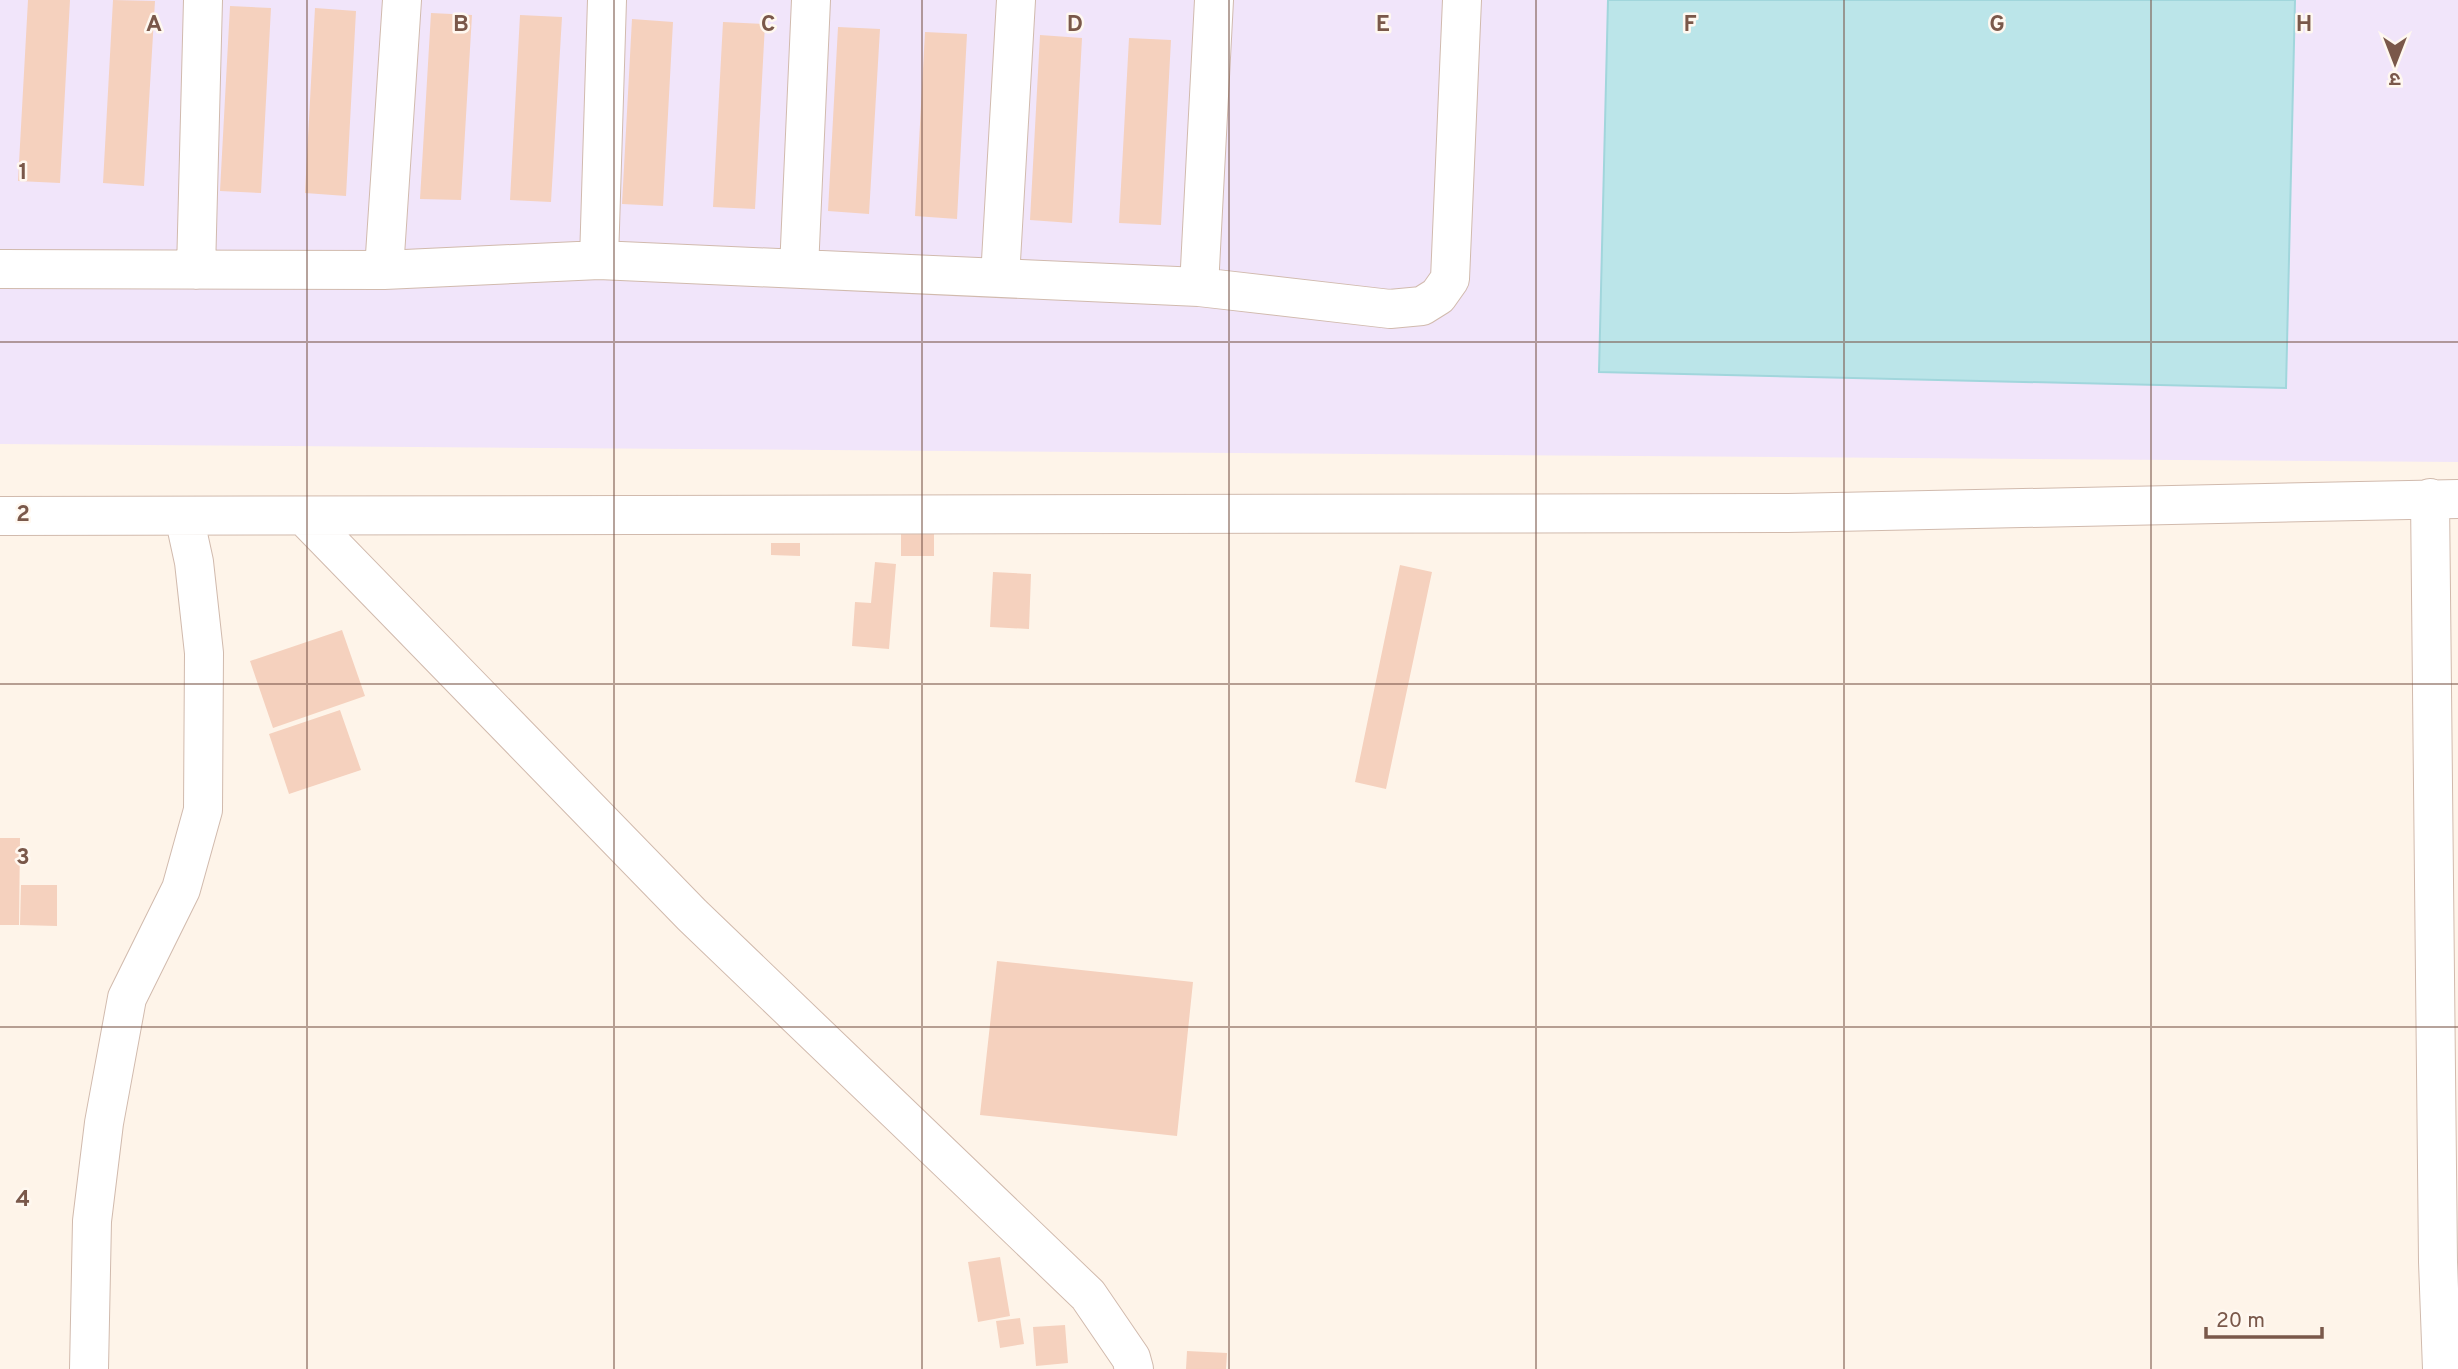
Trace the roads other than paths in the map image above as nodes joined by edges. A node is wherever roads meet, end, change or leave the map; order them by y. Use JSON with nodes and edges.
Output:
{"nodes":[{"id":1,"x":203,"y":0,"type":"edge"},
{"id":2,"x":402,"y":0,"type":"edge"},
{"id":3,"x":607,"y":0,"type":"edge"},
{"id":4,"x":811,"y":0,"type":"edge"},
{"id":5,"x":1016,"y":0,"type":"edge"},
{"id":6,"x":1214,"y":0,"type":"edge"},
{"id":7,"x":1462,"y":0,"type":"edge"},
{"id":8,"x":599,"y":260,"type":"junction"},
{"id":9,"x":0,"y":269,"type":"edge"},
{"id":10,"x":799,"y":269,"type":"junction"},
{"id":11,"x":196,"y":270,"type":"junction"},
{"id":12,"x":384,"y":270,"type":"junction"},
{"id":13,"x":1000,"y":278,"type":"junction"},
{"id":14,"x":1199,"y":287,"type":"junction"},
{"id":15,"x":2444,"y":499,"type":"edge"},
{"id":16,"x":0,"y":516,"type":"edge"},
{"id":17,"x":184,"y":516,"type":"junction"},
{"id":18,"x":304,"y":516,"type":"junction"},
{"id":19,"x":89,"y":1369,"type":"edge"},
{"id":20,"x":1134,"y":1369,"type":"edge"},
{"id":21,"x":2442,"y":1369,"type":"edge"}],
"edges":[{"from":1,"to":11,"type":"street"},
{"from":2,"to":12,"type":"street"},
{"from":3,"to":8,"type":"street"},
{"from":4,"to":10,"type":"street"},
{"from":5,"to":13,"type":"street"},
{"from":6,"to":14,"type":"street"},
{"from":7,"to":14,"type":"street"},
{"from":8,"to":10,"type":"street"},
{"from":8,"to":12,"type":"street"},
{"from":9,"to":11,"type":"street"},
{"from":10,"to":13,"type":"street"},
{"from":11,"to":12,"type":"street"},
{"from":13,"to":14,"type":"street"},
{"from":15,"to":18,"type":"street"},
{"from":15,"to":21,"type":"street"},
{"from":16,"to":17,"type":"street"},
{"from":17,"to":18,"type":"street"},
{"from":17,"to":19,"type":"street"},
{"from":18,"to":20,"type":"street"}]}
